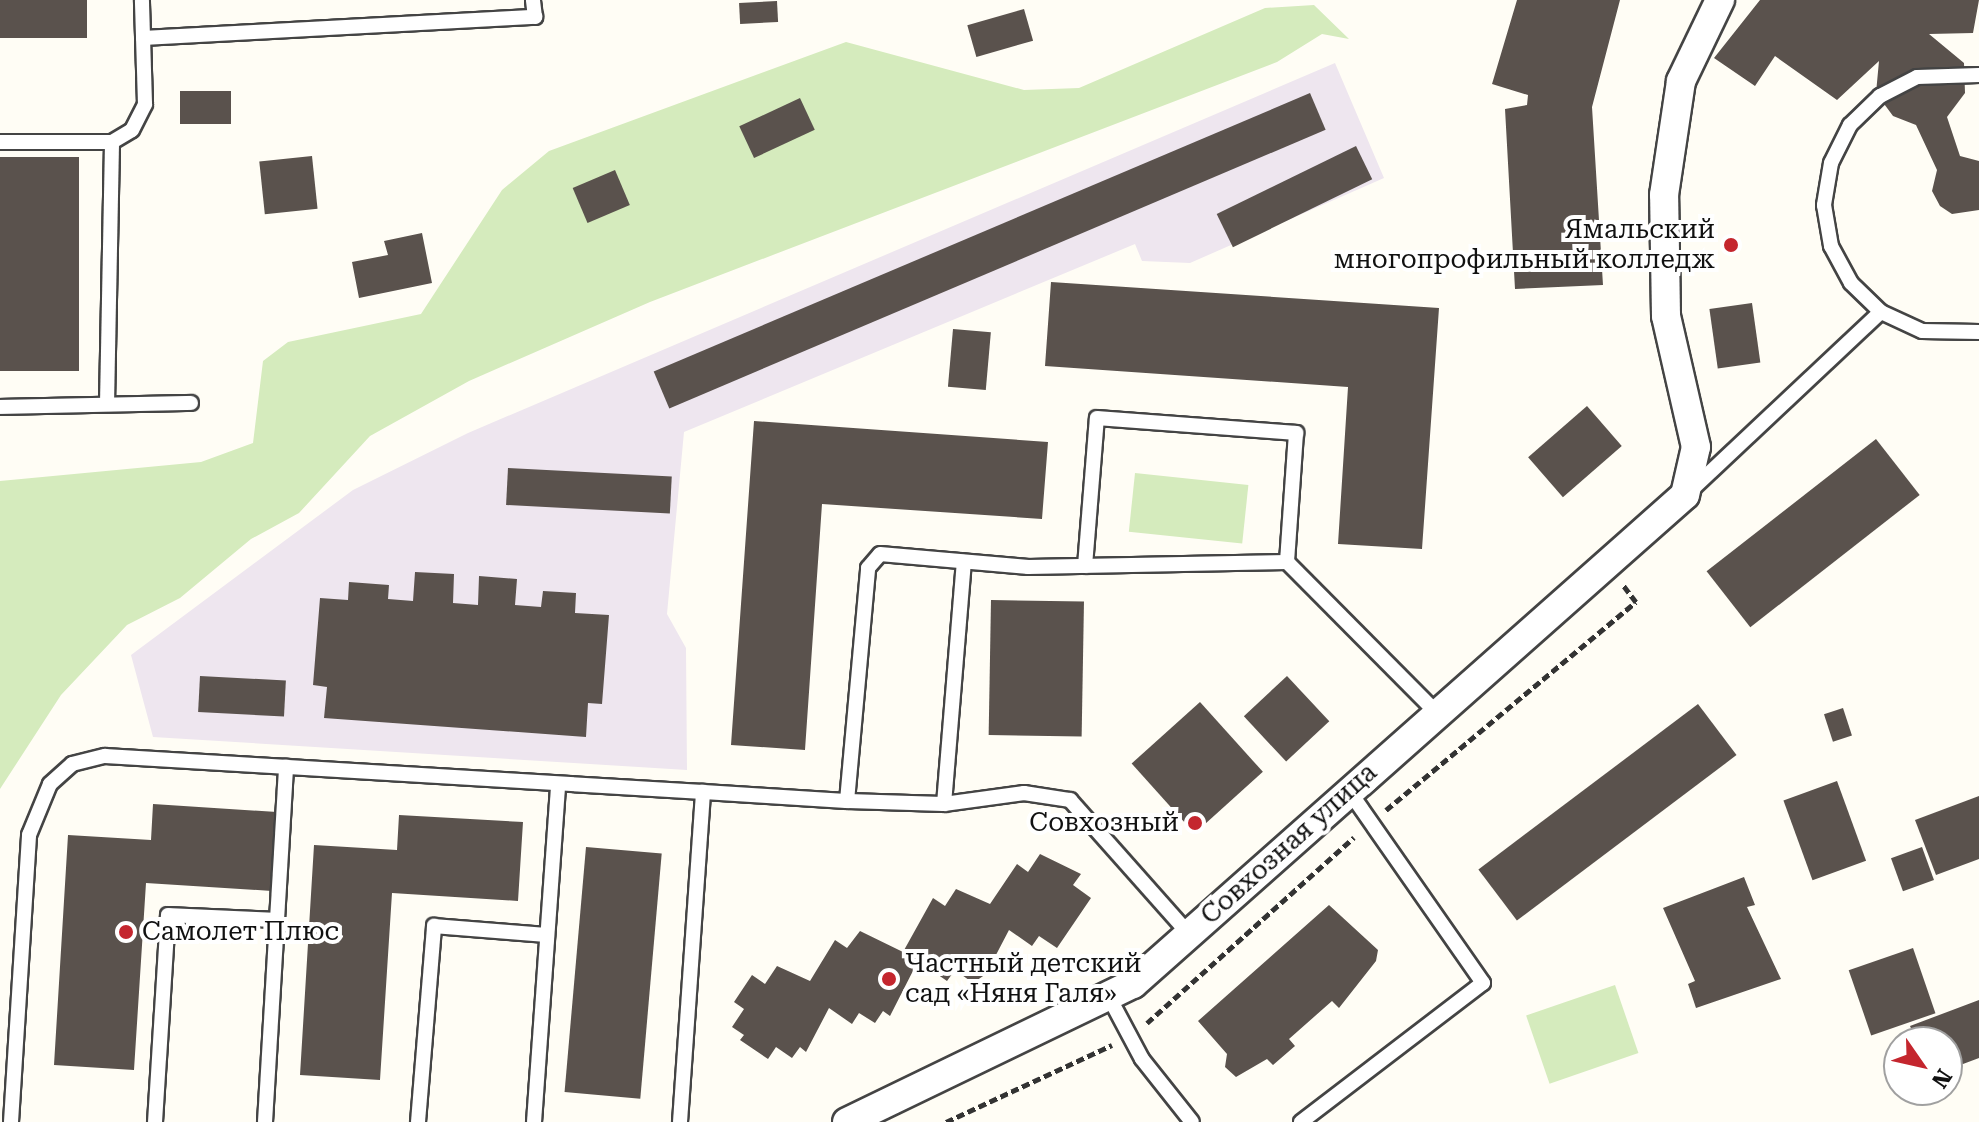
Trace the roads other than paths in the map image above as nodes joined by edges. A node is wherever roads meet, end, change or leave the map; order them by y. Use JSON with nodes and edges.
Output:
{"nodes":[{"id":1,"x":142,"y":0,"type":"edge"},
{"id":2,"x":533,"y":0,"type":"edge"},
{"id":3,"x":1720,"y":0,"type":"edge"},
{"id":4,"x":143,"y":38,"type":"junction"},
{"id":5,"x":1979,"y":75,"type":"edge"},
{"id":6,"x":0,"y":142,"type":"edge"},
{"id":7,"x":112,"y":142,"type":"junction"},
{"id":8,"x":1881,"y":312,"type":"junction"},
{"id":9,"x":1979,"y":332,"type":"edge"},
{"id":10,"x":191,"y":403,"type":"dead end"},
{"id":11,"x":107,"y":404,"type":"junction"},
{"id":12,"x":0,"y":407,"type":"edge"},
{"id":13,"x":1685,"y":495,"type":"junction"},
{"id":14,"x":964,"y":562,"type":"junction"},
{"id":15,"x":1287,"y":562,"type":"junction"},
{"id":16,"x":1085,"y":566,"type":"junction"},
{"id":17,"x":1435,"y":711,"type":"junction"},
{"id":18,"x":286,"y":767,"type":"junction"},
{"id":19,"x":558,"y":785,"type":"junction"},
{"id":20,"x":1349,"y":791,"type":"junction"},
{"id":21,"x":703,"y":792,"type":"junction"},
{"id":22,"x":847,"y":801,"type":"junction"},
{"id":23,"x":944,"y":804,"type":"junction"},
{"id":24,"x":277,"y":920,"type":"junction"},
{"id":25,"x":1189,"y":934,"type":"junction"},
{"id":26,"x":546,"y":935,"type":"junction"},
{"id":27,"x":1109,"y":997,"type":"junction"},
{"id":28,"x":11,"y":1122,"type":"edge"},
{"id":29,"x":155,"y":1122,"type":"edge"},
{"id":30,"x":265,"y":1122,"type":"edge"},
{"id":31,"x":418,"y":1122,"type":"edge"},
{"id":32,"x":534,"y":1122,"type":"edge"},
{"id":33,"x":680,"y":1122,"type":"edge"},
{"id":34,"x":847,"y":1122,"type":"edge"},
{"id":35,"x":1192,"y":1122,"type":"edge"},
{"id":36,"x":1301,"y":1122,"type":"edge"}],
"edges":[{"from":1,"to":4,"type":"lane"},
{"from":2,"to":4,"type":"lane"},
{"from":3,"to":13,"type":"street"},
{"from":4,"to":7,"type":"lane"},
{"from":5,"to":8,"type":"lane"},
{"from":6,"to":7,"type":"lane"},
{"from":7,"to":11,"type":"lane"},
{"from":8,"to":9,"type":"lane"},
{"from":8,"to":13,"type":"lane"},
{"from":10,"to":11,"type":"lane"},
{"from":11,"to":12,"type":"lane"},
{"from":13,"to":17,"type":"street","name":"Совхозная улица"},
{"from":14,"to":16,"type":"lane"},
{"from":14,"to":22,"type":"lane"},
{"from":14,"to":23,"type":"lane"},
{"from":15,"to":16,"type":"lane"},
{"from":15,"to":16,"type":"lane"},
{"from":15,"to":17,"type":"lane"},
{"from":17,"to":20,"type":"street","name":"Совхозная улица"},
{"from":18,"to":19,"type":"lane"},
{"from":18,"to":24,"type":"lane"},
{"from":18,"to":28,"type":"lane"},
{"from":19,"to":21,"type":"lane"},
{"from":19,"to":26,"type":"lane"},
{"from":20,"to":25,"type":"street","name":"Совхозная улица"},
{"from":20,"to":36,"type":"lane"},
{"from":21,"to":22,"type":"lane"},
{"from":21,"to":33,"type":"lane"},
{"from":22,"to":23,"type":"lane"},
{"from":23,"to":25,"type":"lane"},
{"from":24,"to":29,"type":"lane"},
{"from":24,"to":30,"type":"lane"},
{"from":25,"to":27,"type":"street","name":"Совхозная улица"},
{"from":26,"to":31,"type":"lane"},
{"from":26,"to":32,"type":"lane"},
{"from":27,"to":34,"type":"street","name":"Совхозная улица"},
{"from":27,"to":35,"type":"lane"}]}
